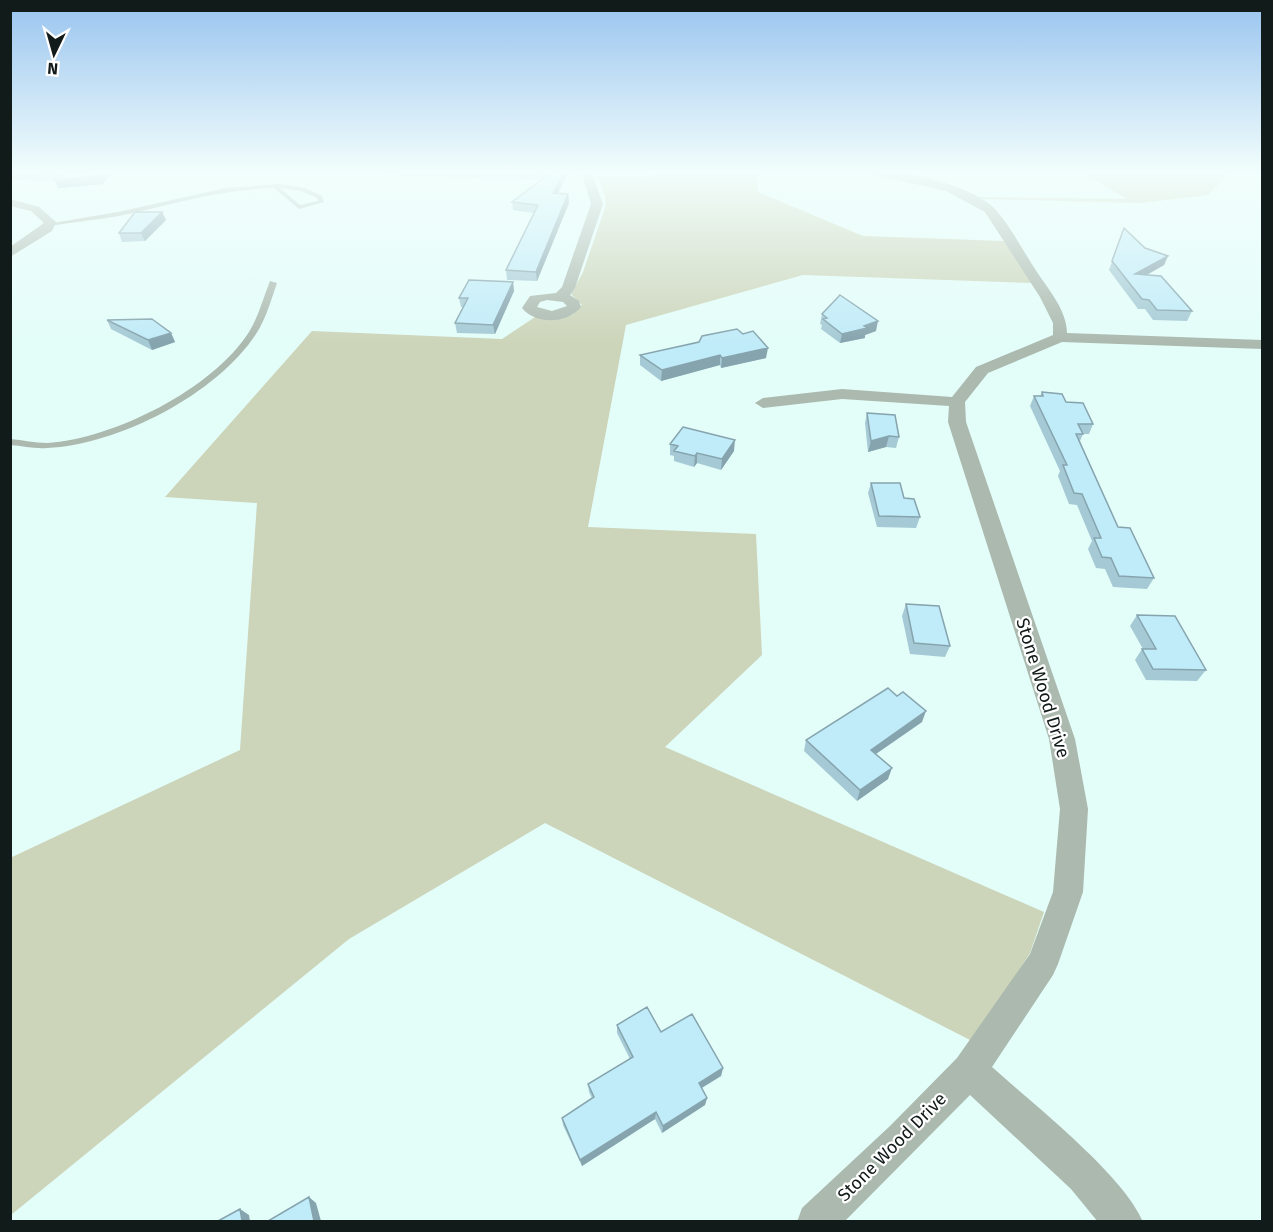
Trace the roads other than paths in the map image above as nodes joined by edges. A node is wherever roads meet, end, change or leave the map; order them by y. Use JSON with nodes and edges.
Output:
{"nodes":[{"id":1,"x":47,"y":228,"type":"edge"},
{"id":2,"x":589,"y":228,"type":"edge"},
{"id":3,"x":1001,"y":228,"type":"edge"},
{"id":4,"x":10,"y":253,"type":"edge"},
{"id":5,"x":273,"y":283,"type":"dead end"},
{"id":6,"x":561,"y":296,"type":"dead end"},
{"id":7,"x":1060,"y":337,"type":"junction"},
{"id":8,"x":1263,"y":344,"type":"edge"},
{"id":9,"x":957,"y":402,"type":"junction"},
{"id":10,"x":763,"y":403,"type":"dead end"},
{"id":11,"x":10,"y":442,"type":"edge"},
{"id":12,"x":969,"y":1070,"type":"junction"},
{"id":13,"x":816,"y":1221,"type":"edge"},
{"id":14,"x":1124,"y":1221,"type":"edge"}],
"edges":[{"from":1,"to":4,"type":"street"},
{"from":2,"to":6,"type":"street"},
{"from":3,"to":7,"type":"street"},
{"from":5,"to":11,"type":"lane"},
{"from":7,"to":8,"type":"street"},
{"from":7,"to":9,"type":"street"},
{"from":9,"to":10,"type":"street"},
{"from":9,"to":12,"type":"street","name":"Stone Wood Drive"},
{"from":12,"to":13,"type":"street","name":"Stone Wood Drive"},
{"from":12,"to":14,"type":"street"}]}
